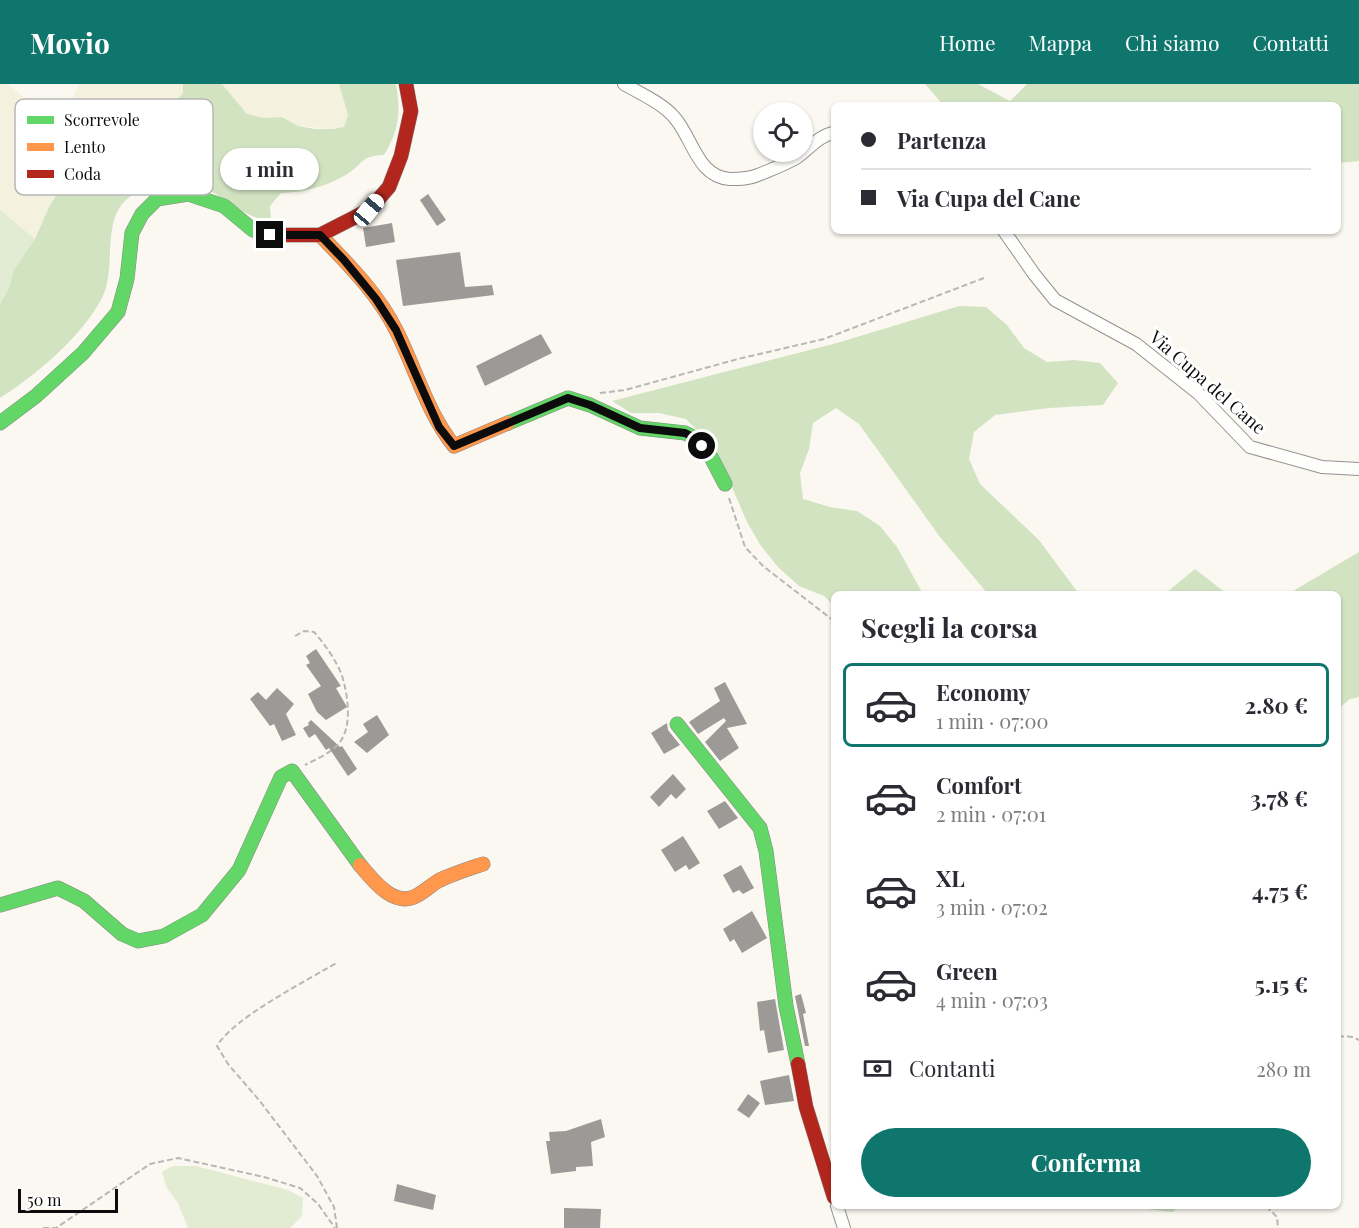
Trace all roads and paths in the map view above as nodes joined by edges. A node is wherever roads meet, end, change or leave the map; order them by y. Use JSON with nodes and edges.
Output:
{"nodes":[{"id":1,"x":406,"y":84,"type":"edge"},
{"id":2,"x":624,"y":84,"type":"edge"},
{"id":3,"x":831,"y":134,"type":"edge"},
{"id":4,"x":1006,"y":234,"type":"edge"},
{"id":5,"x":320,"y":235,"type":"junction"},
{"id":6,"x":984,"y":279,"type":"dead end"},
{"id":7,"x":598,"y":393,"type":"dead end"},
{"id":8,"x":0,"y":423,"type":"edge"},
{"id":9,"x":1359,"y":469,"type":"edge"},
{"id":10,"x":725,"y":484,"type":"joint"},
{"id":11,"x":831,"y":619,"type":"edge"},
{"id":12,"x":295,"y":636,"type":"dead end"},
{"id":13,"x":677,"y":724,"type":"dead end"},
{"id":14,"x":292,"y":771,"type":"junction"},
{"id":15,"x":483,"y":864,"type":"dead end"},
{"id":16,"x":0,"y":905,"type":"edge"},
{"id":17,"x":338,"y":962,"type":"dead end"},
{"id":18,"x":1341,"y":1036,"type":"edge"},
{"id":19,"x":1359,"y":1040,"type":"edge"},
{"id":20,"x":831,"y":1187,"type":"edge"},
{"id":21,"x":838,"y":1209,"type":"edge"},
{"id":22,"x":1269,"y":1209,"type":"edge"},
{"id":23,"x":43,"y":1228,"type":"edge"},
{"id":24,"x":336,"y":1228,"type":"edge"},
{"id":25,"x":843,"y":1228,"type":"edge"},
{"id":26,"x":1278,"y":1228,"type":"edge"}],
"edges":[{"from":1,"to":5,"type":"street"},
{"from":2,"to":3,"type":"street"},
{"from":4,"to":9,"type":"street","name":"Via Cupa del Cane"},
{"from":5,"to":8,"type":"street"},
{"from":5,"to":10,"type":"street"},
{"from":6,"to":7,"type":"path"},
{"from":10,"to":11,"type":"path"},
{"from":12,"to":14,"type":"path"},
{"from":13,"to":20,"type":"street"},
{"from":14,"to":15,"type":"street"},
{"from":14,"to":16,"type":"street"},
{"from":17,"to":24,"type":"path"},
{"from":18,"to":19,"type":"path"},
{"from":21,"to":25,"type":"street"},
{"from":22,"to":26,"type":"path"},
{"from":23,"to":24,"type":"path"}]}
